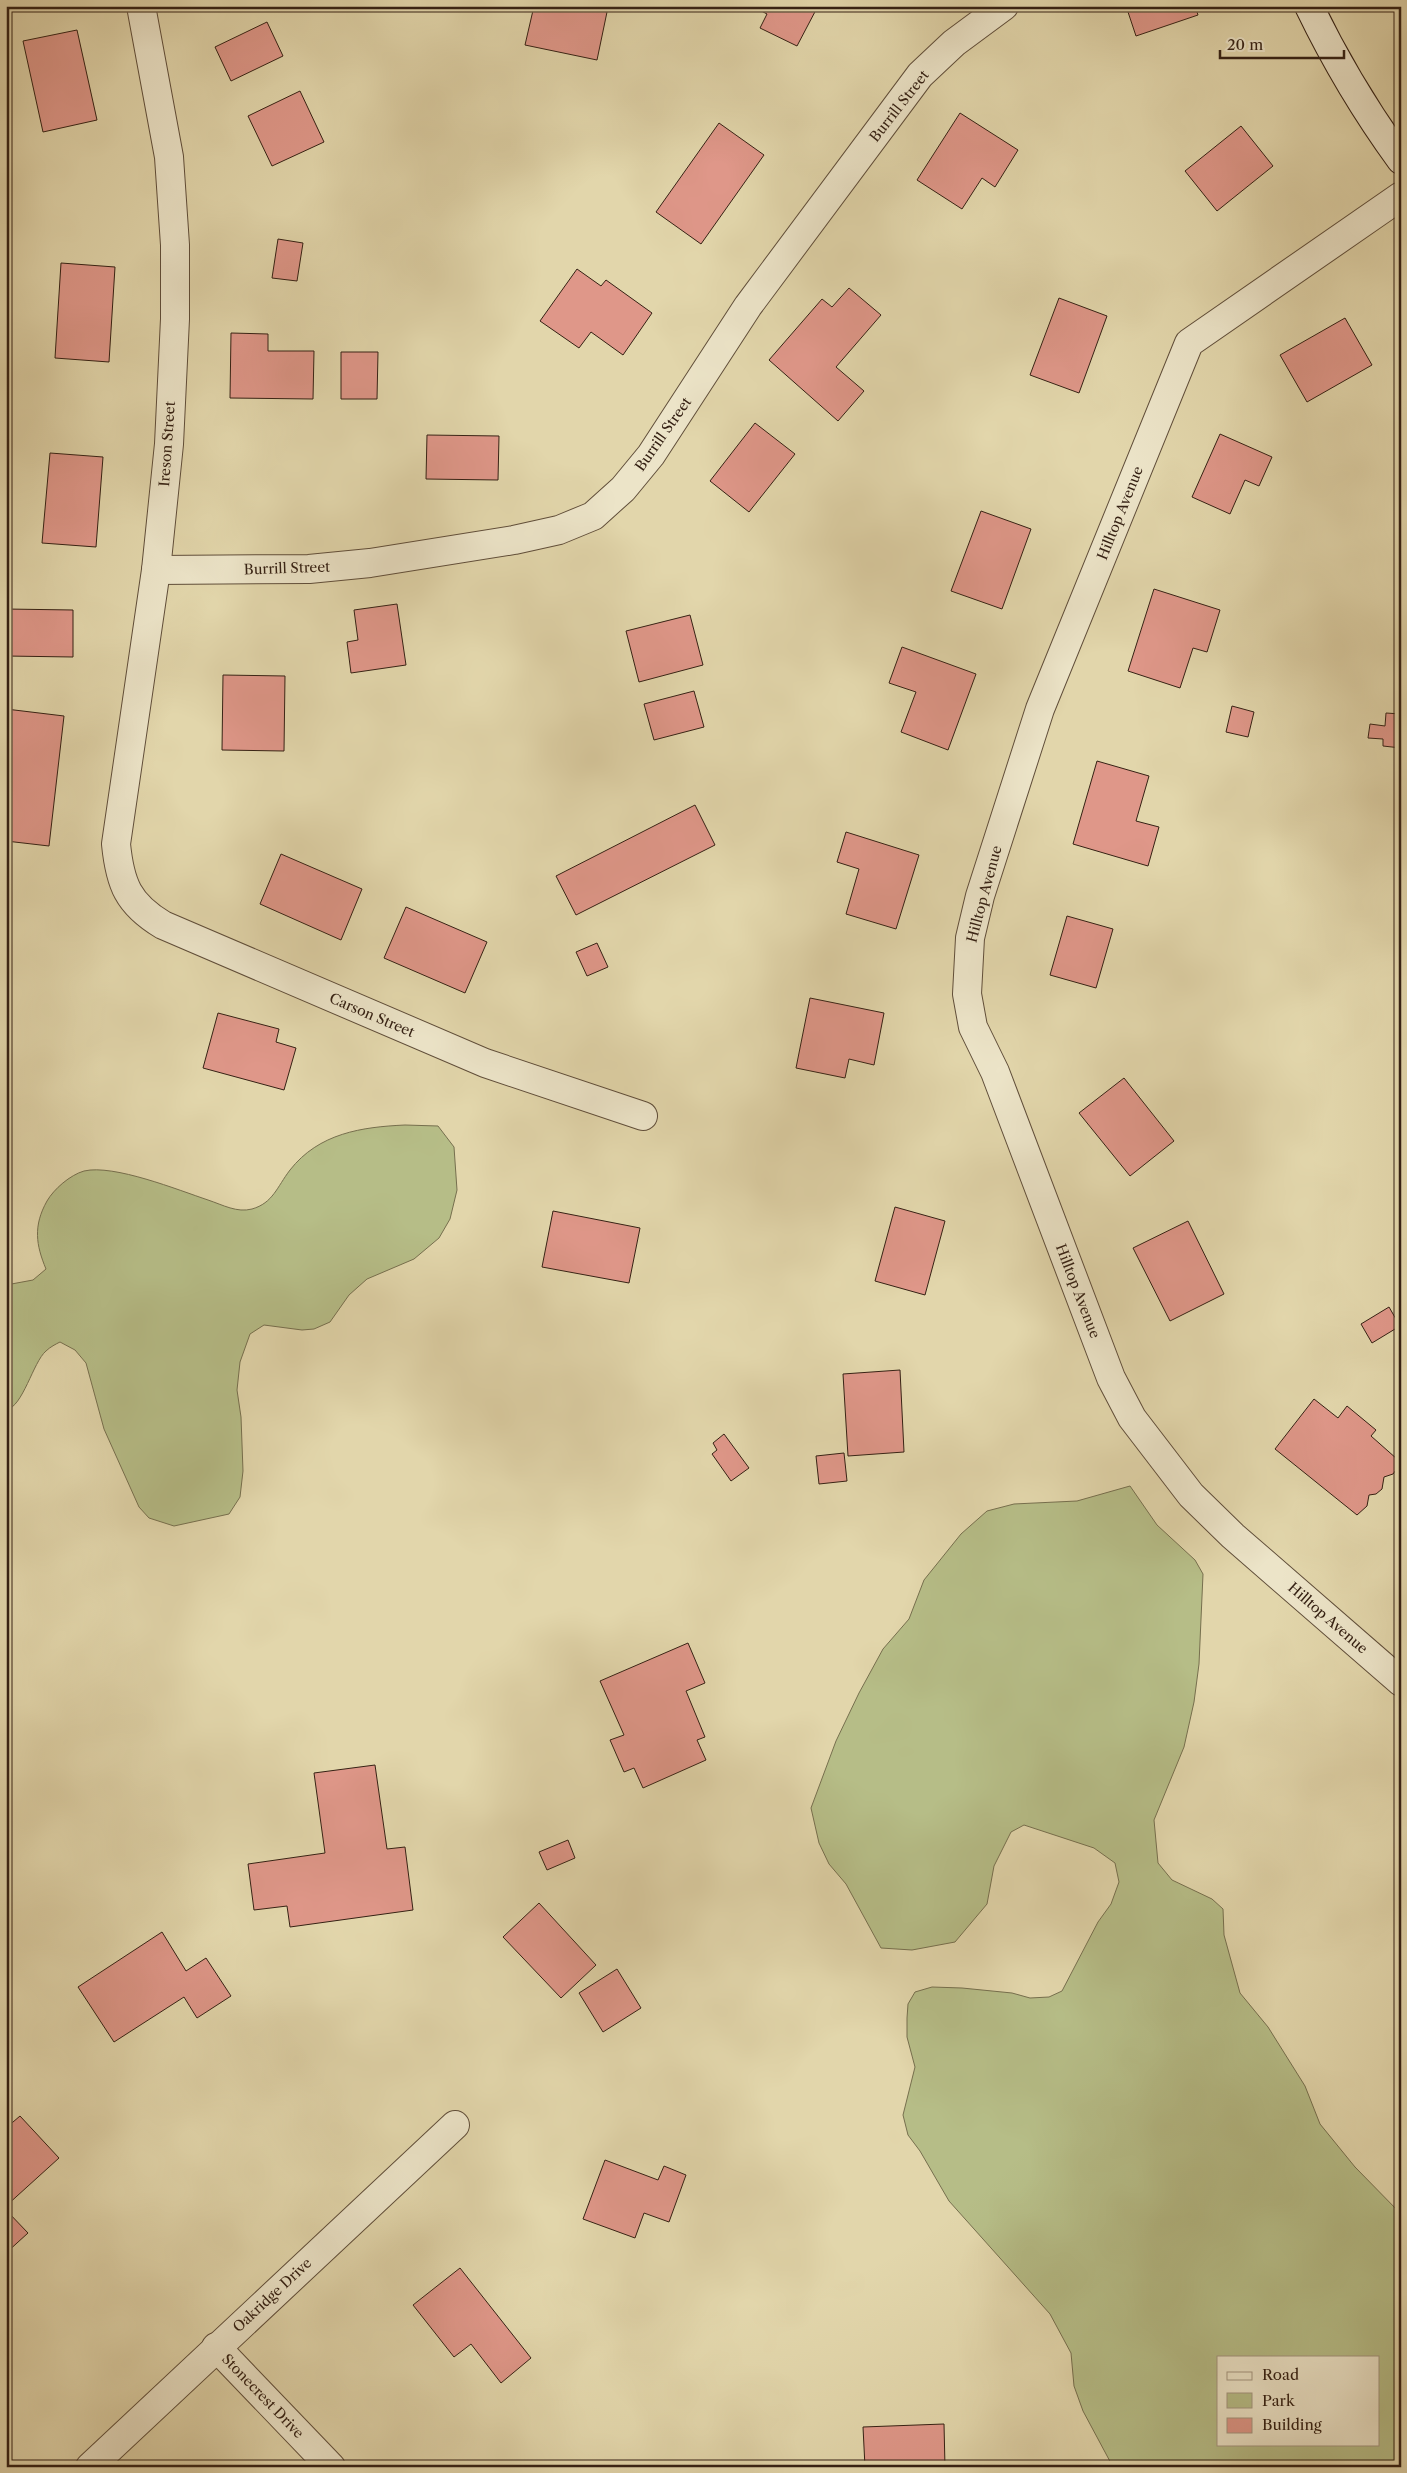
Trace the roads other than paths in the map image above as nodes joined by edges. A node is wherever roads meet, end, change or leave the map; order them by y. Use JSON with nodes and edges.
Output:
{"nodes":[{"id":1,"x":142,"y":6,"type":"edge"},
{"id":2,"x":1004,"y":6,"type":"edge"},
{"id":3,"x":1310,"y":6,"type":"edge"},
{"id":4,"x":1401,"y":160,"type":"edge"},
{"id":5,"x":1401,"y":196,"type":"edge"},
{"id":6,"x":156,"y":570,"type":"junction"},
{"id":7,"x":122,"y":881,"type":"joint"},
{"id":8,"x":643,"y":1116,"type":"dead end"},
{"id":9,"x":1401,"y":1682,"type":"edge"},
{"id":10,"x":455,"y":2124,"type":"dead end"},
{"id":11,"x":216,"y":2347,"type":"junction"},
{"id":12,"x":90,"y":2467,"type":"edge"},
{"id":13,"x":331,"y":2467,"type":"edge"}],
"edges":[{"from":1,"to":6,"type":"street","name":"Ireson Street"},
{"from":2,"to":6,"type":"street","name":"Burrill Street"},
{"from":3,"to":4,"type":"street"},
{"from":5,"to":9,"type":"street","name":"Hilltop Avenue"},
{"from":6,"to":7,"type":"street","name":"Ireson Street"},
{"from":7,"to":8,"type":"street","name":"Carson Street"},
{"from":10,"to":11,"type":"street","name":"Oakridge Drive"},
{"from":11,"to":12,"type":"street","name":"Oakridge Drive"},
{"from":11,"to":13,"type":"street","name":"Stonecrest Drive"}]}
